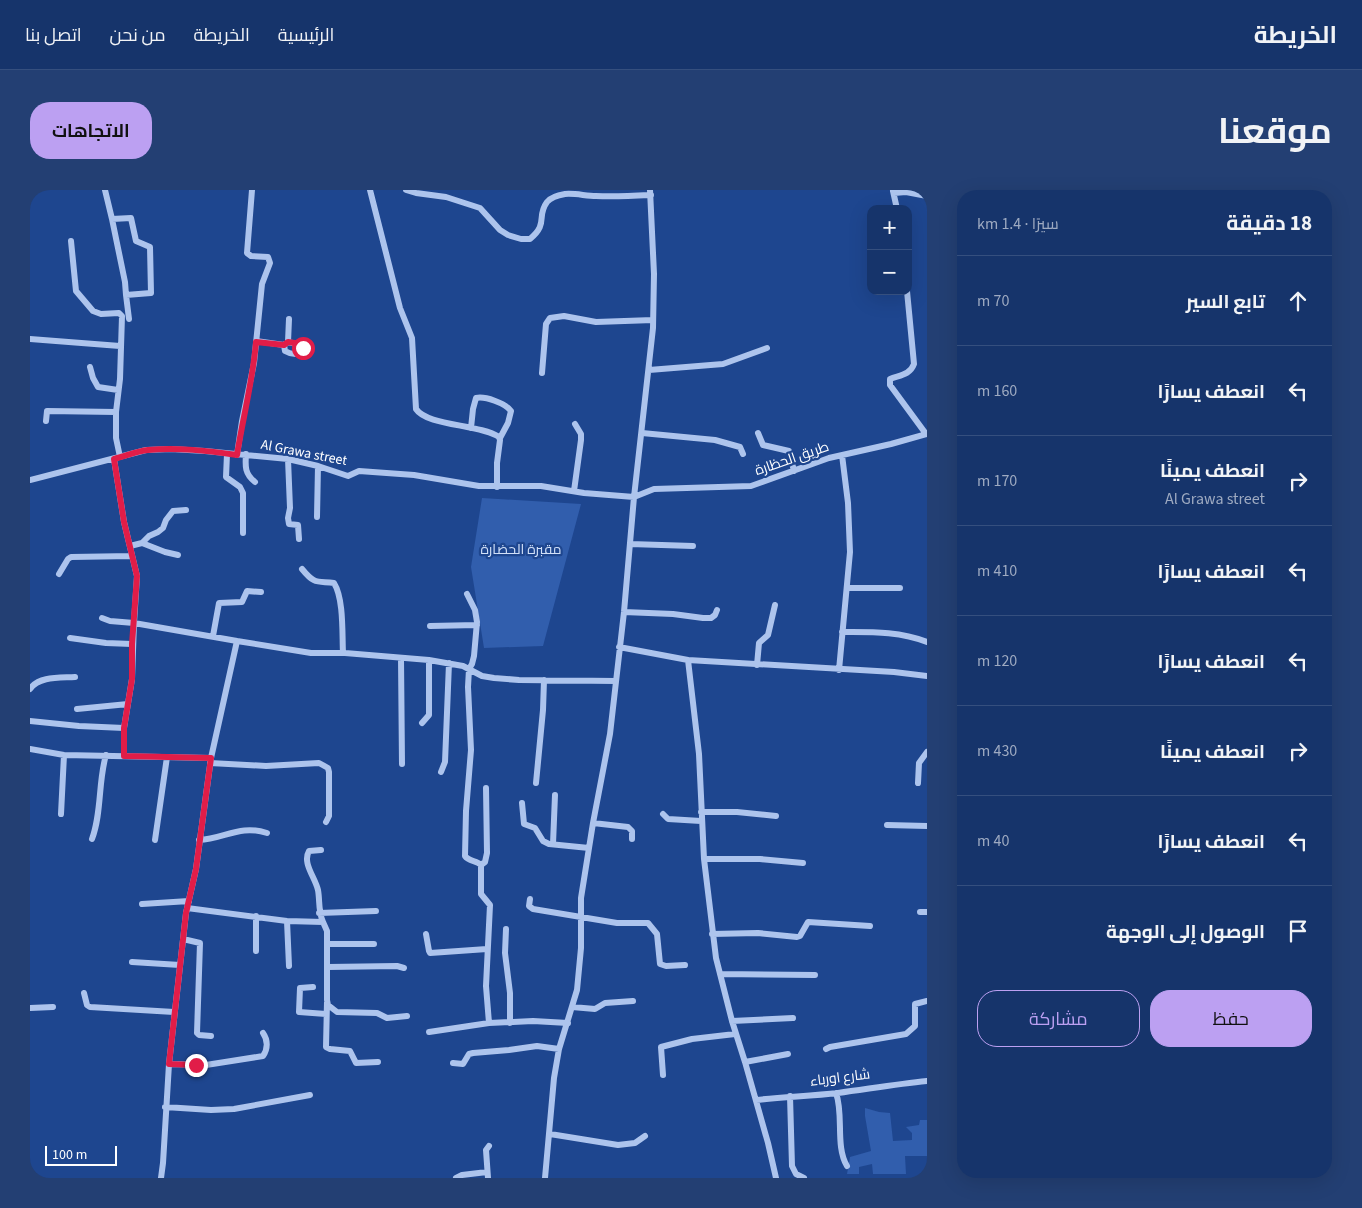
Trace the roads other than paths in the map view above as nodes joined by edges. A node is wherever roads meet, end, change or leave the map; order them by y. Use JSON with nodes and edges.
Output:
{"nodes":[{"id":1,"x":105,"y":190,"type":"edge"},
{"id":2,"x":252,"y":190,"type":"edge"},
{"id":3,"x":370,"y":190,"type":"edge"},
{"id":4,"x":407,"y":191,"type":"edge"},
{"id":5,"x":650,"y":192,"type":"edge"},
{"id":6,"x":894,"y":192,"type":"edge"},
{"id":7,"x":927,"y":196,"type":"edge"},
{"id":8,"x":896,"y":205,"type":"edge"},
{"id":9,"x":112,"y":220,"type":"junction"},
{"id":10,"x":71,"y":241,"type":"dead end"},
{"id":11,"x":126,"y":295,"type":"junction"},
{"id":12,"x":907,"y":295,"type":"edge"},
{"id":13,"x":129,"y":319,"type":"dead end"},
{"id":14,"x":289,"y":319,"type":"dead end"},
{"id":15,"x":653,"y":320,"type":"junction"},
{"id":16,"x":30,"y":339,"type":"edge"},
{"id":17,"x":256,"y":342,"type":"junction"},
{"id":18,"x":120,"y":346,"type":"junction"},
{"id":19,"x":767,"y":348,"type":"dead end"},
{"id":20,"x":90,"y":366,"type":"dead end"},
{"id":21,"x":649,"y":370,"type":"junction"},
{"id":22,"x":542,"y":373,"type":"dead end"},
{"id":23,"x":118,"y":390,"type":"junction"},
{"id":24,"x":116,"y":412,"type":"junction"},
{"id":25,"x":46,"y":421,"type":"dead end"},
{"id":26,"x":575,"y":424,"type":"dead end"},
{"id":27,"x":471,"y":428,"type":"junction"},
{"id":28,"x":642,"y":433,"type":"junction"},
{"id":29,"x":758,"y":433,"type":"dead end"},
{"id":30,"x":927,"y":434,"type":"edge"},
{"id":31,"x":500,"y":438,"type":"junction"},
{"id":32,"x":227,"y":454,"type":"junction"},
{"id":33,"x":246,"y":454,"type":"junction"},
{"id":34,"x":743,"y":454,"type":"dead end"},
{"id":35,"x":842,"y":454,"type":"junction"},
{"id":36,"x":237,"y":455,"type":"junction"},
{"id":37,"x":117,"y":458,"type":"junction"},
{"id":38,"x":288,"y":460,"type":"junction"},
{"id":39,"x":318,"y":466,"type":"junction"},
{"id":40,"x":794,"y":471,"type":"junction"},
{"id":41,"x":30,"y":480,"type":"edge"},
{"id":42,"x":255,"y":482,"type":"dead end"},
{"id":43,"x":497,"y":487,"type":"junction"},
{"id":44,"x":574,"y":491,"type":"junction"},
{"id":45,"x":634,"y":497,"type":"junction"},
{"id":46,"x":186,"y":510,"type":"dead end"},
{"id":47,"x":317,"y":517,"type":"dead end"},
{"id":48,"x":243,"y":533,"type":"dead end"},
{"id":49,"x":299,"y":538,"type":"dead end"},
{"id":50,"x":142,"y":543,"type":"junction"},
{"id":51,"x":630,"y":544,"type":"junction"},
{"id":52,"x":130,"y":546,"type":"junction"},
{"id":53,"x":693,"y":546,"type":"dead end"},
{"id":54,"x":178,"y":553,"type":"dead end"},
{"id":55,"x":132,"y":556,"type":"junction"},
{"id":56,"x":302,"y":569,"type":"dead end"},
{"id":57,"x":59,"y":574,"type":"dead end"},
{"id":58,"x":847,"y":588,"type":"junction"},
{"id":59,"x":900,"y":588,"type":"dead end"},
{"id":60,"x":261,"y":592,"type":"dead end"},
{"id":61,"x":467,"y":594,"type":"dead end"},
{"id":62,"x":775,"y":605,"type":"dead end"},
{"id":63,"x":717,"y":610,"type":"dead end"},
{"id":64,"x":624,"y":612,"type":"junction"},
{"id":65,"x":102,"y":618,"type":"dead end"},
{"id":66,"x":134,"y":623,"type":"junction"},
{"id":67,"x":477,"y":625,"type":"junction"},
{"id":68,"x":430,"y":626,"type":"dead end"},
{"id":69,"x":842,"y":632,"type":"junction"},
{"id":70,"x":213,"y":636,"type":"junction"},
{"id":71,"x":70,"y":638,"type":"dead end"},
{"id":72,"x":237,"y":641,"type":"junction"},
{"id":73,"x":927,"y":642,"type":"edge"},
{"id":74,"x":132,"y":644,"type":"junction"},
{"id":75,"x":620,"y":646,"type":"junction"},
{"id":76,"x":343,"y":653,"type":"junction"},
{"id":77,"x":401,"y":658,"type":"junction"},
{"id":78,"x":429,"y":660,"type":"junction"},
{"id":79,"x":688,"y":660,"type":"junction"},
{"id":80,"x":449,"y":663,"type":"junction"},
{"id":81,"x":757,"y":664,"type":"junction"},
{"id":82,"x":469,"y":669,"type":"junction"},
{"id":83,"x":839,"y":670,"type":"junction"},
{"id":84,"x":927,"y":676,"type":"edge"},
{"id":85,"x":75,"y":677,"type":"dead end"},
{"id":86,"x":544,"y":680,"type":"junction"},
{"id":87,"x":616,"y":681,"type":"junction"},
{"id":88,"x":30,"y":689,"type":"edge"},
{"id":89,"x":128,"y":704,"type":"junction"},
{"id":90,"x":77,"y":709,"type":"dead end"},
{"id":91,"x":30,"y":720,"type":"edge"},
{"id":92,"x":422,"y":723,"type":"dead end"},
{"id":93,"x":124,"y":728,"type":"junction"},
{"id":94,"x":30,"y":749,"type":"edge"},
{"id":95,"x":927,"y":752,"type":"edge"},
{"id":96,"x":64,"y":755,"type":"junction"},
{"id":97,"x":106,"y":755,"type":"junction"},
{"id":98,"x":124,"y":756,"type":"junction"},
{"id":99,"x":167,"y":757,"type":"junction"},
{"id":100,"x":210,"y":760,"type":"junction"},
{"id":101,"x":402,"y":764,"type":"dead end"},
{"id":102,"x":441,"y":772,"type":"dead end"},
{"id":103,"x":536,"y":782,"type":"dead end"},
{"id":104,"x":918,"y":782,"type":"dead end"},
{"id":105,"x":486,"y":788,"type":"dead end"},
{"id":106,"x":555,"y":794,"type":"dead end"},
{"id":107,"x":522,"y":803,"type":"dead end"},
{"id":108,"x":701,"y":812,"type":"junction"},
{"id":109,"x":61,"y":814,"type":"dead end"},
{"id":110,"x":663,"y":814,"type":"dead end"},
{"id":111,"x":776,"y":816,"type":"dead end"},
{"id":112,"x":701,"y":821,"type":"junction"},
{"id":113,"x":326,"y":822,"type":"dead end"},
{"id":114,"x":593,"y":823,"type":"junction"},
{"id":115,"x":887,"y":825,"type":"dead end"},
{"id":116,"x":927,"y":826,"type":"edge"},
{"id":117,"x":267,"y":833,"type":"dead end"},
{"id":118,"x":92,"y":839,"type":"dead end"},
{"id":119,"x":632,"y":839,"type":"dead end"},
{"id":120,"x":156,"y":840,"type":"dead end"},
{"id":121,"x":199,"y":840,"type":"junction"},
{"id":122,"x":553,"y":844,"type":"junction"},
{"id":123,"x":589,"y":848,"type":"junction"},
{"id":124,"x":321,"y":850,"type":"dead end"},
{"id":125,"x":704,"y":859,"type":"junction"},
{"id":126,"x":803,"y":863,"type":"dead end"},
{"id":127,"x":480,"y":865,"type":"junction"},
{"id":128,"x":530,"y":898,"type":"dead end"},
{"id":129,"x":142,"y":904,"type":"dead end"},
{"id":130,"x":188,"y":904,"type":"junction"},
{"id":131,"x":376,"y":911,"type":"dead end"},
{"id":132,"x":319,"y":912,"type":"junction"},
{"id":133,"x":256,"y":916,"type":"junction"},
{"id":134,"x":581,"y":917,"type":"junction"},
{"id":135,"x":287,"y":921,"type":"junction"},
{"id":136,"x":323,"y":922,"type":"junction"},
{"id":137,"x":870,"y":926,"type":"dead end"},
{"id":138,"x":506,"y":929,"type":"dead end"},
{"id":139,"x":426,"y":934,"type":"dead end"},
{"id":140,"x":712,"y":934,"type":"junction"},
{"id":141,"x":183,"y":940,"type":"junction"},
{"id":142,"x":327,"y":944,"type":"junction"},
{"id":143,"x":374,"y":944,"type":"dead end"},
{"id":144,"x":487,"y":949,"type":"junction"},
{"id":145,"x":256,"y":951,"type":"dead end"},
{"id":146,"x":132,"y":962,"type":"dead end"},
{"id":147,"x":180,"y":965,"type":"junction"},
{"id":148,"x":685,"y":965,"type":"dead end"},
{"id":149,"x":289,"y":966,"type":"dead end"},
{"id":150,"x":328,"y":967,"type":"junction"},
{"id":151,"x":404,"y":968,"type":"dead end"},
{"id":152,"x":720,"y":974,"type":"junction"},
{"id":153,"x":815,"y":974,"type":"dead end"},
{"id":154,"x":313,"y":987,"type":"dead end"},
{"id":155,"x":84,"y":992,"type":"dead end"},
{"id":156,"x":327,"y":1000,"type":"junction"},
{"id":157,"x":927,"y":1001,"type":"edge"},
{"id":158,"x":633,"y":1002,"type":"dead end"},
{"id":159,"x":53,"y":1007,"type":"dead end"},
{"id":160,"x":572,"y":1007,"type":"junction"},
{"id":161,"x":30,"y":1008,"type":"edge"},
{"id":162,"x":174,"y":1012,"type":"junction"},
{"id":163,"x":326,"y":1014,"type":"junction"},
{"id":164,"x":407,"y":1016,"type":"dead end"},
{"id":165,"x":793,"y":1018,"type":"dead end"},
{"id":166,"x":732,"y":1021,"type":"junction"},
{"id":167,"x":489,"y":1023,"type":"junction"},
{"id":168,"x":510,"y":1023,"type":"junction"},
{"id":169,"x":568,"y":1023,"type":"junction"},
{"id":170,"x":429,"y":1032,"type":"dead end"},
{"id":171,"x":263,"y":1033,"type":"dead end"},
{"id":172,"x":735,"y":1034,"type":"junction"},
{"id":173,"x":211,"y":1036,"type":"dead end"},
{"id":174,"x":559,"y":1049,"type":"junction"},
{"id":175,"x":826,"y":1049,"type":"dead end"},
{"id":176,"x":788,"y":1054,"type":"dead end"},
{"id":177,"x":378,"y":1062,"type":"dead end"},
{"id":178,"x":745,"y":1062,"type":"junction"},
{"id":179,"x":454,"y":1063,"type":"dead end"},
{"id":180,"x":169,"y":1064,"type":"junction"},
{"id":181,"x":663,"y":1075,"type":"dead end"},
{"id":182,"x":927,"y":1081,"type":"edge"},
{"id":183,"x":836,"y":1093,"type":"junction"},
{"id":184,"x":310,"y":1095,"type":"dead end"},
{"id":185,"x":790,"y":1096,"type":"junction"},
{"id":186,"x":756,"y":1100,"type":"junction"},
{"id":187,"x":166,"y":1107,"type":"junction"},
{"id":188,"x":550,"y":1134,"type":"junction"},
{"id":189,"x":645,"y":1136,"type":"dead end"},
{"id":190,"x":489,"y":1146,"type":"dead end"},
{"id":191,"x":847,"y":1166,"type":"dead end"},
{"id":192,"x":488,"y":1175,"type":"edge"},
{"id":193,"x":160,"y":1178,"type":"edge"},
{"id":194,"x":456,"y":1178,"type":"edge"},
{"id":195,"x":545,"y":1178,"type":"edge"},
{"id":196,"x":776,"y":1178,"type":"edge"},
{"id":197,"x":804,"y":1178,"type":"edge"}],
"edges":[{"from":1,"to":9,"type":"street"},
{"from":2,"to":17,"type":"street"},
{"from":3,"to":27,"type":"street"},
{"from":4,"to":5,"type":"street"},
{"from":5,"to":15,"type":"street"},
{"from":6,"to":7,"type":"street"},
{"from":6,"to":8,"type":"street"},
{"from":9,"to":11,"type":"street"},
{"from":9,"to":11,"type":"street"},
{"from":10,"to":18,"type":"street"},
{"from":11,"to":13,"type":"street"},
{"from":12,"to":30,"type":"street"},
{"from":14,"to":17,"type":"street"},
{"from":15,"to":21,"type":"street"},
{"from":15,"to":22,"type":"street"},
{"from":16,"to":18,"type":"street"},
{"from":17,"to":36,"type":"street"},
{"from":18,"to":23,"type":"street"},
{"from":19,"to":21,"type":"street"},
{"from":20,"to":23,"type":"street"},
{"from":21,"to":28,"type":"street"},
{"from":23,"to":24,"type":"street"},
{"from":24,"to":25,"type":"street"},
{"from":24,"to":37,"type":"street"},
{"from":26,"to":44,"type":"street"},
{"from":27,"to":31,"type":"street"},
{"from":27,"to":31,"type":"street"},
{"from":28,"to":34,"type":"street"},
{"from":28,"to":45,"type":"street"},
{"from":29,"to":40,"type":"street"},
{"from":30,"to":35,"type":"street","name":"طريق الحظارة"},
{"from":31,"to":43,"type":"street"},
{"from":32,"to":36,"type":"street","name":"Al Grawa street"},
{"from":32,"to":37,"type":"street","name":"Al Grawa street"},
{"from":32,"to":48,"type":"street"},
{"from":33,"to":36,"type":"street","name":"Al Grawa street"},
{"from":33,"to":38,"type":"street","name":"Al Grawa street"},
{"from":33,"to":42,"type":"street"},
{"from":35,"to":40,"type":"street","name":"طريق الحظارة"},
{"from":35,"to":58,"type":"street"},
{"from":37,"to":41,"type":"street","name":"Al Grawa street"},
{"from":37,"to":52,"type":"street"},
{"from":38,"to":39,"type":"street","name":"Al Grawa street"},
{"from":38,"to":49,"type":"street"},
{"from":39,"to":43,"type":"street","name":"Al Grawa street"},
{"from":39,"to":47,"type":"street"},
{"from":40,"to":45,"type":"street","name":"طريق الحظارة"},
{"from":43,"to":44,"type":"street","name":"Al Grawa street"},
{"from":44,"to":45,"type":"street","name":"Al Grawa street"},
{"from":45,"to":51,"type":"street"},
{"from":46,"to":50,"type":"street"},
{"from":50,"to":52,"type":"street"},
{"from":50,"to":54,"type":"street"},
{"from":51,"to":53,"type":"street"},
{"from":51,"to":64,"type":"street"},
{"from":52,"to":55,"type":"street"},
{"from":55,"to":57,"type":"street"},
{"from":55,"to":66,"type":"street"},
{"from":56,"to":76,"type":"street"},
{"from":58,"to":59,"type":"street"},
{"from":58,"to":69,"type":"street"},
{"from":60,"to":70,"type":"street"},
{"from":61,"to":67,"type":"street"},
{"from":62,"to":81,"type":"street"},
{"from":63,"to":64,"type":"street"},
{"from":64,"to":75,"type":"street"},
{"from":65,"to":66,"type":"street"},
{"from":66,"to":70,"type":"street"},
{"from":66,"to":74,"type":"street"},
{"from":67,"to":68,"type":"street"},
{"from":67,"to":82,"type":"street"},
{"from":69,"to":73,"type":"street"},
{"from":69,"to":83,"type":"street"},
{"from":70,"to":72,"type":"street"},
{"from":71,"to":74,"type":"street"},
{"from":72,"to":76,"type":"street"},
{"from":72,"to":100,"type":"street"},
{"from":74,"to":89,"type":"street"},
{"from":75,"to":79,"type":"street"},
{"from":75,"to":87,"type":"street"},
{"from":76,"to":77,"type":"street"},
{"from":77,"to":78,"type":"street"},
{"from":77,"to":101,"type":"street"},
{"from":78,"to":80,"type":"street"},
{"from":78,"to":92,"type":"street"},
{"from":79,"to":81,"type":"street"},
{"from":79,"to":108,"type":"street"},
{"from":80,"to":82,"type":"street"},
{"from":80,"to":102,"type":"street"},
{"from":81,"to":83,"type":"street"},
{"from":82,"to":86,"type":"street"},
{"from":82,"to":127,"type":"street"},
{"from":83,"to":84,"type":"street"},
{"from":85,"to":88,"type":"street"},
{"from":86,"to":87,"type":"street"},
{"from":86,"to":103,"type":"street"},
{"from":87,"to":114,"type":"street"},
{"from":89,"to":90,"type":"street"},
{"from":89,"to":93,"type":"street"},
{"from":91,"to":93,"type":"street"},
{"from":93,"to":98,"type":"street"},
{"from":94,"to":96,"type":"street"},
{"from":95,"to":104,"type":"street"},
{"from":96,"to":97,"type":"street"},
{"from":96,"to":109,"type":"street"},
{"from":97,"to":98,"type":"street"},
{"from":97,"to":118,"type":"street"},
{"from":98,"to":99,"type":"street"},
{"from":99,"to":100,"type":"street"},
{"from":99,"to":120,"type":"street"},
{"from":100,"to":113,"type":"street"},
{"from":100,"to":121,"type":"street"},
{"from":105,"to":127,"type":"street"},
{"from":106,"to":122,"type":"street"},
{"from":107,"to":122,"type":"street"},
{"from":108,"to":111,"type":"street"},
{"from":108,"to":112,"type":"street"},
{"from":110,"to":112,"type":"street"},
{"from":112,"to":125,"type":"street"},
{"from":114,"to":119,"type":"street"},
{"from":114,"to":123,"type":"street"},
{"from":115,"to":116,"type":"street"},
{"from":117,"to":121,"type":"street"},
{"from":121,"to":130,"type":"street"},
{"from":122,"to":123,"type":"street"},
{"from":123,"to":134,"type":"street"},
{"from":124,"to":132,"type":"street"},
{"from":125,"to":126,"type":"street"},
{"from":125,"to":140,"type":"street"},
{"from":127,"to":144,"type":"street"},
{"from":128,"to":134,"type":"street"},
{"from":129,"to":130,"type":"street"},
{"from":130,"to":133,"type":"street"},
{"from":130,"to":141,"type":"street"},
{"from":131,"to":132,"type":"street"},
{"from":132,"to":136,"type":"street"},
{"from":133,"to":135,"type":"street"},
{"from":133,"to":145,"type":"street"},
{"from":134,"to":148,"type":"street"},
{"from":134,"to":160,"type":"street"},
{"from":135,"to":136,"type":"street"},
{"from":135,"to":149,"type":"street"},
{"from":136,"to":142,"type":"street"},
{"from":137,"to":140,"type":"street"},
{"from":138,"to":168,"type":"street"},
{"from":139,"to":144,"type":"street"},
{"from":140,"to":152,"type":"street"},
{"from":141,"to":147,"type":"street"},
{"from":141,"to":173,"type":"street"},
{"from":142,"to":143,"type":"street"},
{"from":142,"to":150,"type":"street"},
{"from":144,"to":167,"type":"street"},
{"from":146,"to":147,"type":"street"},
{"from":147,"to":162,"type":"street"},
{"from":150,"to":151,"type":"street"},
{"from":150,"to":156,"type":"street"},
{"from":152,"to":153,"type":"street"},
{"from":152,"to":166,"type":"street"},
{"from":154,"to":163,"type":"street"},
{"from":155,"to":162,"type":"street"},
{"from":156,"to":163,"type":"street"},
{"from":156,"to":164,"type":"street"},
{"from":157,"to":175,"type":"street"},
{"from":158,"to":160,"type":"street"},
{"from":159,"to":161,"type":"street"},
{"from":160,"to":169,"type":"street"},
{"from":162,"to":180,"type":"street"},
{"from":163,"to":177,"type":"street"},
{"from":165,"to":166,"type":"street"},
{"from":166,"to":172,"type":"street"},
{"from":167,"to":168,"type":"street"},
{"from":167,"to":170,"type":"street"},
{"from":168,"to":169,"type":"street"},
{"from":169,"to":174,"type":"street"},
{"from":171,"to":180,"type":"street"},
{"from":172,"to":178,"type":"street"},
{"from":172,"to":181,"type":"street"},
{"from":174,"to":179,"type":"street"},
{"from":174,"to":188,"type":"street"},
{"from":176,"to":178,"type":"street"},
{"from":178,"to":186,"type":"street"},
{"from":180,"to":187,"type":"street"},
{"from":182,"to":183,"type":"street","name":"شارع اورباء"},
{"from":183,"to":185,"type":"street","name":"شارع اورباء"},
{"from":183,"to":191,"type":"street"},
{"from":184,"to":187,"type":"street"},
{"from":185,"to":186,"type":"street","name":"شارع اورباء"},
{"from":185,"to":197,"type":"street"},
{"from":186,"to":196,"type":"street"},
{"from":187,"to":193,"type":"street"},
{"from":188,"to":189,"type":"street"},
{"from":188,"to":195,"type":"street"},
{"from":190,"to":192,"type":"street"},
{"from":192,"to":194,"type":"street"}]}
